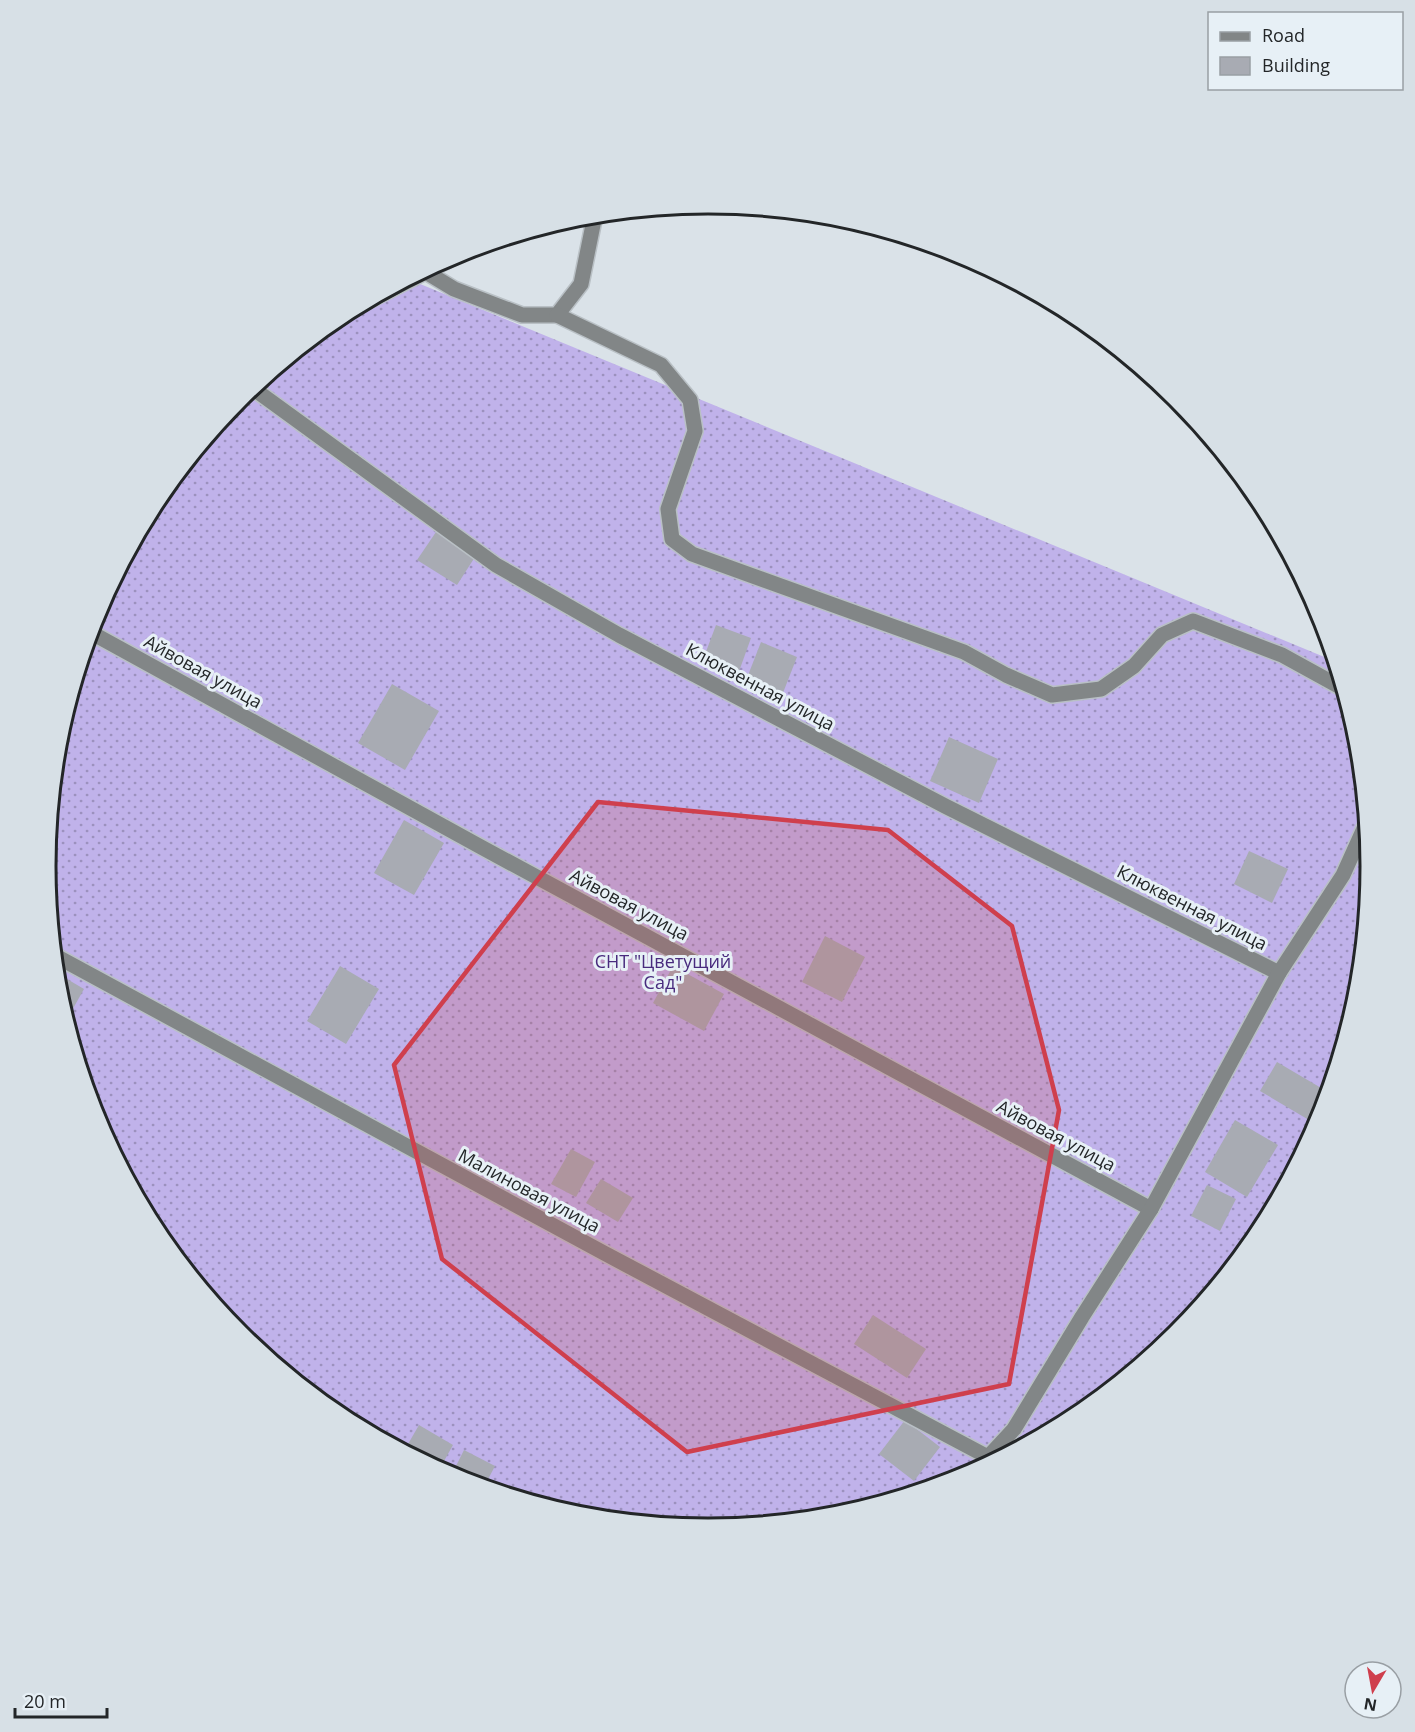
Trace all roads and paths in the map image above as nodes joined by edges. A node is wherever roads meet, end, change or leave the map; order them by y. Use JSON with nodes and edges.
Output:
{"nodes":[{"id":1,"x":593,"y":225,"type":"edge"},
{"id":2,"x":432,"y":276,"type":"edge"},
{"id":3,"x":556,"y":315,"type":"junction"},
{"id":4,"x":259,"y":393,"type":"edge"},
{"id":5,"x":97,"y":636,"type":"edge"},
{"id":6,"x":1333,"y":683,"type":"edge"},
{"id":7,"x":1359,"y":840,"type":"edge"},
{"id":8,"x":62,"y":960,"type":"edge"},
{"id":9,"x":1279,"y":973,"type":"junction"},
{"id":10,"x":1151,"y":1209,"type":"junction"},
{"id":11,"x":995,"y":1451,"type":"edge"},
{"id":12,"x":979,"y":1458,"type":"edge"}],
"edges":[{"from":1,"to":3,"type":"street"},
{"from":2,"to":3,"type":"street"},
{"from":3,"to":6,"type":"street"},
{"from":4,"to":9,"type":"street","name":"Клюквенная улица"},
{"from":5,"to":10,"type":"street","name":"Айвовая улица"},
{"from":7,"to":9,"type":"street"},
{"from":8,"to":12,"type":"street","name":"Малиновая улица"},
{"from":9,"to":10,"type":"street"},
{"from":10,"to":11,"type":"street"}]}
